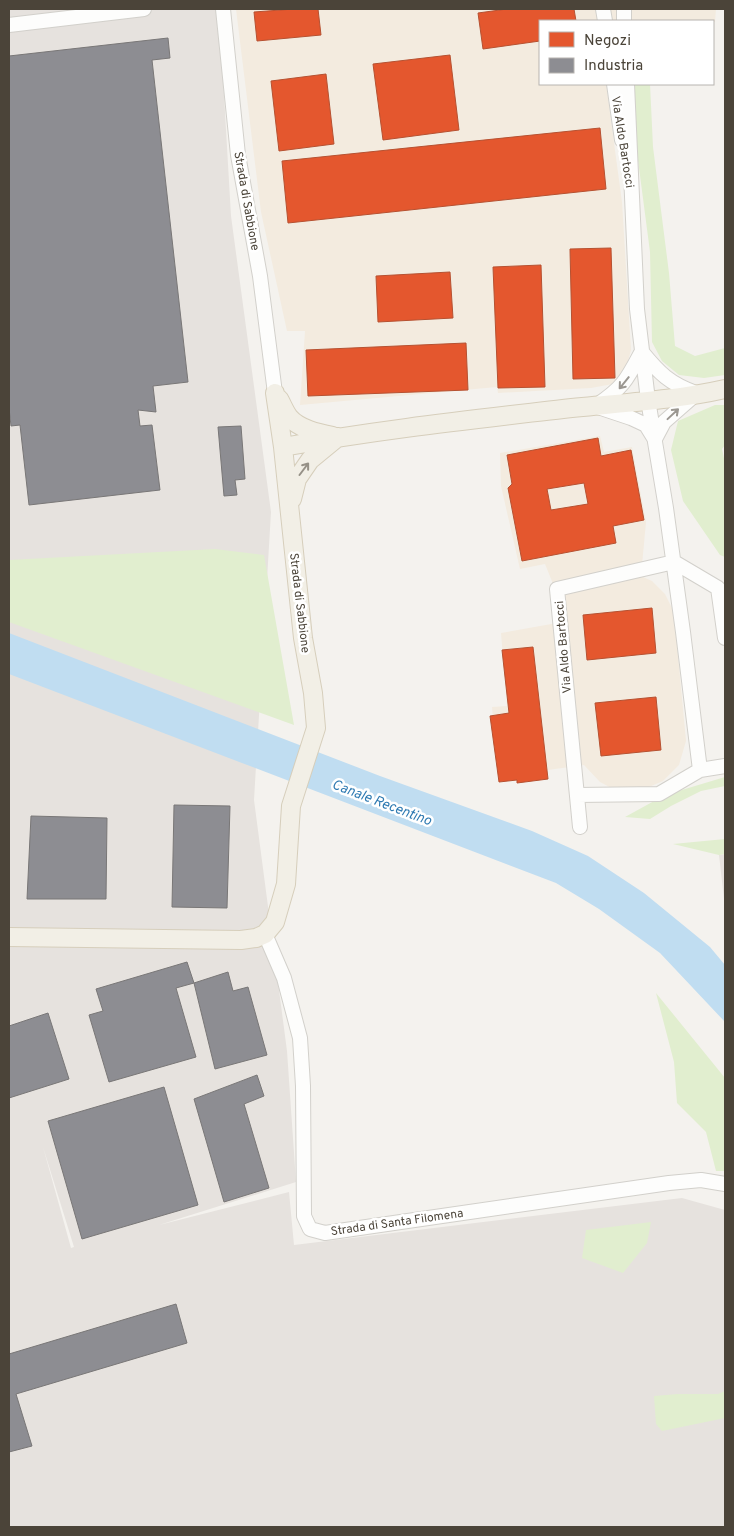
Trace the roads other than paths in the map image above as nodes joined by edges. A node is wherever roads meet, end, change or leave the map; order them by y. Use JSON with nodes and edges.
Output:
{"nodes":[{"id":1,"x":144,"y":9,"type":"edge"},
{"id":2,"x":223,"y":9,"type":"edge"},
{"id":3,"x":9,"y":25,"type":"edge"},
{"id":4,"x":614,"y":85,"type":"edge"},
{"id":5,"x":627,"y":85,"type":"edge"},
{"id":6,"x":632,"y":200,"type":"junction"},
{"id":7,"x":642,"y":351,"type":"junction"},
{"id":8,"x":725,"y":389,"type":"edge"},
{"id":9,"x":276,"y":393,"type":"junction"},
{"id":10,"x":696,"y":393,"type":"junction"},
{"id":11,"x":648,"y":400,"type":"junction"},
{"id":12,"x":595,"y":406,"type":"junction"},
{"id":13,"x":338,"y":437,"type":"junction"},
{"id":14,"x":655,"y":439,"type":"junction"},
{"id":15,"x":283,"y":447,"type":"junction"},
{"id":16,"x":289,"y":513,"type":"junction"},
{"id":17,"x":674,"y":562,"type":"junction"},
{"id":18,"x":725,"y":638,"type":"edge"},
{"id":19,"x":725,"y":766,"type":"edge"},
{"id":20,"x":700,"y":770,"type":"junction"},
{"id":21,"x":577,"y":795,"type":"junction"},
{"id":22,"x":580,"y":827,"type":"dead end"},
{"id":23,"x":265,"y":934,"type":"junction"},
{"id":24,"x":9,"y":937,"type":"edge"},
{"id":25,"x":725,"y":1184,"type":"edge"}],
"edges":[{"from":1,"to":3,"type":"street"},
{"from":2,"to":9,"type":"street","name":"Strada di Sabbione"},
{"from":4,"to":6,"type":"street","name":"Via Aldo Bartocci"},
{"from":5,"to":6,"type":"street","name":"Via Aldo Bartocci"},
{"from":6,"to":7,"type":"street","name":"Via Aldo Bartocci"},
{"from":7,"to":10,"type":"street","name":"Via Aldo Bartocci"},
{"from":7,"to":11,"type":"street","name":"Via Aldo Bartocci"},
{"from":7,"to":12,"type":"street","one_way":true},
{"from":8,"to":10,"type":"main road"},
{"from":9,"to":13,"type":"main road"},
{"from":9,"to":15,"type":"main road","name":"Strada di Sabbione"},
{"from":10,"to":11,"type":"main road"},
{"from":14,"to":10,"type":"street","one_way":true},
{"from":11,"to":12,"type":"main road"},
{"from":11,"to":14,"type":"street","name":"Via Aldo Bartocci"},
{"from":12,"to":13,"type":"main road"},
{"from":12,"to":14,"type":"street"},
{"from":13,"to":15,"type":"main road"},
{"from":16,"to":13,"type":"main road","one_way":true},
{"from":14,"to":17,"type":"street","name":"Via Aldo Bartocci"},
{"from":15,"to":16,"type":"main road","name":"Strada di Sabbione"},
{"from":16,"to":23,"type":"main road","name":"Strada di Sabbione"},
{"from":17,"to":18,"type":"street"},
{"from":17,"to":20,"type":"street","name":"Via Aldo Bartocci"},
{"from":17,"to":21,"type":"street","name":"Via Aldo Bartocci"},
{"from":19,"to":20,"type":"street"},
{"from":20,"to":21,"type":"street"},
{"from":21,"to":22,"type":"street","name":"Via Aldo Bartocci"},
{"from":23,"to":24,"type":"main road"},
{"from":23,"to":25,"type":"street","name":"Strada di Santa Filomena"}]}
